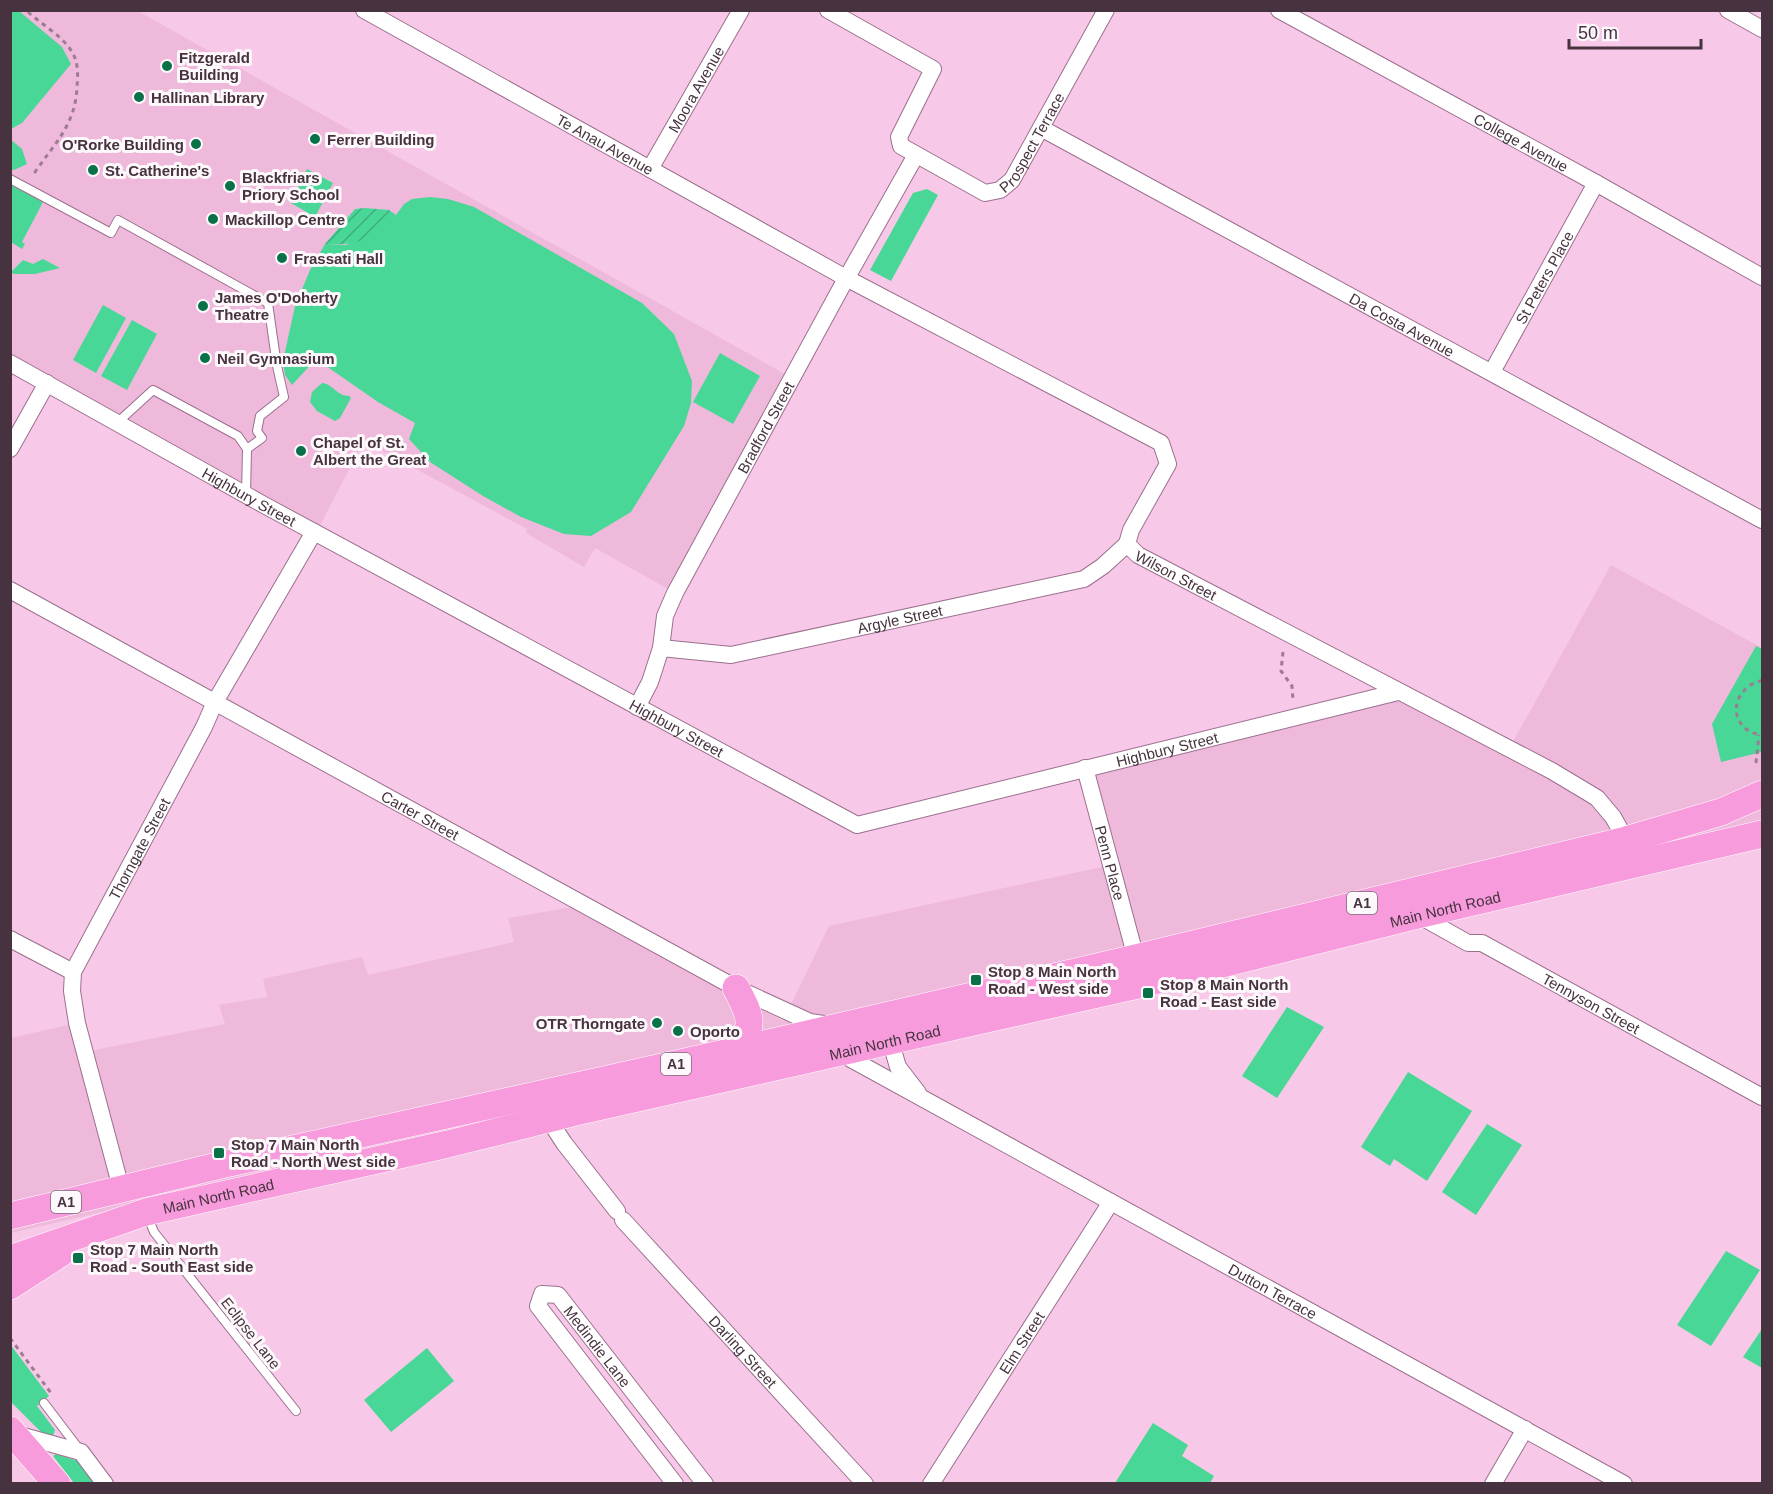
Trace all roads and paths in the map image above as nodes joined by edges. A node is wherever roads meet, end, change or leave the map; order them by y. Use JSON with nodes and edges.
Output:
{"nodes":[{"id":1,"x":364,"y":10,"type":"edge"},
{"id":2,"x":741,"y":10,"type":"edge"},
{"id":3,"x":828,"y":10,"type":"edge"},
{"id":4,"x":1106,"y":10,"type":"edge"},
{"id":5,"x":1279,"y":10,"type":"edge"},
{"id":6,"x":1728,"y":10,"type":"edge"},
{"id":7,"x":28,"y":12,"type":"dead end"},
{"id":8,"x":1762,"y":29,"type":"edge"},
{"id":9,"x":1041,"y":128,"type":"junction"},
{"id":10,"x":916,"y":155,"type":"junction"},
{"id":11,"x":650,"y":169,"type":"junction"},
{"id":12,"x":24,"y":177,"type":"dead end"},
{"id":13,"x":10,"y":179,"type":"edge"},
{"id":14,"x":1596,"y":183,"type":"junction"},
{"id":15,"x":1762,"y":277,"type":"edge"},
{"id":16,"x":846,"y":278,"type":"junction"},
{"id":17,"x":10,"y":363,"type":"edge"},
{"id":18,"x":1492,"y":372,"type":"junction"},
{"id":19,"x":47,"y":383,"type":"junction"},
{"id":20,"x":118,"y":422,"type":"junction"},
{"id":21,"x":10,"y":449,"type":"edge"},
{"id":22,"x":247,"y":449,"type":"junction"},
{"id":23,"x":246,"y":495,"type":"junction"},
{"id":24,"x":1762,"y":520,"type":"edge"},
{"id":25,"x":314,"y":532,"type":"junction"},
{"id":26,"x":1127,"y":544,"type":"junction"},
{"id":27,"x":10,"y":590,"type":"edge"},
{"id":28,"x":661,"y":648,"type":"junction"},
{"id":29,"x":1283,"y":652,"type":"dead end"},
{"id":30,"x":1762,"y":680,"type":"edge"},
{"id":31,"x":1398,"y":692,"type":"junction"},
{"id":32,"x":215,"y":702,"type":"junction"},
{"id":33,"x":637,"y":707,"type":"junction"},
{"id":34,"x":1293,"y":707,"type":"dead end"},
{"id":35,"x":1761,"y":735,"type":"edge"},
{"id":36,"x":1756,"y":763,"type":"dead end"},
{"id":37,"x":1085,"y":768,"type":"junction"},
{"id":38,"x":1762,"y":795,"type":"edge"},
{"id":39,"x":1762,"y":804,"type":"edge"},
{"id":40,"x":1721,"y":812,"type":"junction"},
{"id":41,"x":1762,"y":834,"type":"edge"},
{"id":42,"x":1626,"y":840,"type":"junction"},
{"id":43,"x":1418,"y":915,"type":"junction"},
{"id":44,"x":10,"y":939,"type":"edge"},
{"id":45,"x":1136,"y":958,"type":"junction"},
{"id":46,"x":73,"y":972,"type":"junction"},
{"id":47,"x":1142,"y":984,"type":"junction"},
{"id":48,"x":736,"y":988,"type":"junction"},
{"id":49,"x":884,"y":1015,"type":"junction"},
{"id":50,"x":836,"y":1026,"type":"junction"},
{"id":51,"x":890,"y":1042,"type":"junction"},
{"id":52,"x":730,"y":1052,"type":"junction"},
{"id":53,"x":840,"y":1053,"type":"junction"},
{"id":54,"x":541,"y":1094,"type":"junction"},
{"id":55,"x":1762,"y":1097,"type":"edge"},
{"id":56,"x":922,"y":1098,"type":"junction"},
{"id":57,"x":549,"y":1120,"type":"junction"},
{"id":58,"x":122,"y":1188,"type":"junction"},
{"id":59,"x":1111,"y":1202,"type":"junction"},
{"id":60,"x":146,"y":1212,"type":"junction"},
{"id":61,"x":10,"y":1216,"type":"edge"},
{"id":62,"x":116,"y":1221,"type":"junction"},
{"id":63,"x":10,"y":1259,"type":"edge"},
{"id":64,"x":10,"y":1286,"type":"edge"},
{"id":65,"x":44,"y":1403,"type":"dead end"},
{"id":66,"x":296,"y":1411,"type":"dead end"},
{"id":67,"x":1525,"y":1429,"type":"junction"},
{"id":68,"x":12,"y":1431,"type":"edge"},
{"id":69,"x":81,"y":1452,"type":"junction"},
{"id":70,"x":57,"y":1484,"type":"edge"},
{"id":71,"x":105,"y":1484,"type":"edge"},
{"id":72,"x":675,"y":1484,"type":"edge"},
{"id":73,"x":705,"y":1484,"type":"edge"},
{"id":74,"x":865,"y":1484,"type":"edge"},
{"id":75,"x":931,"y":1484,"type":"edge"},
{"id":76,"x":1492,"y":1484,"type":"edge"},
{"id":77,"x":1624,"y":1484,"type":"edge"}],
"edges":[{"from":1,"to":11,"type":"street","name":"Te Anau Avenue"},
{"from":2,"to":11,"type":"street","name":"Moora Avenue"},
{"from":3,"to":10,"type":"street"},
{"from":4,"to":9,"type":"street","name":"Prospect Terrace"},
{"from":5,"to":14,"type":"street","name":"College Avenue"},
{"from":6,"to":8,"type":"street"},
{"from":7,"to":12,"type":"path"},
{"from":9,"to":10,"type":"street","name":"Prospect Terrace"},
{"from":9,"to":18,"type":"street","name":"Da Costa Avenue"},
{"from":10,"to":16,"type":"street","name":"Bradford Street"},
{"from":11,"to":16,"type":"street","name":"Te Anau Avenue"},
{"from":13,"to":22,"type":"lane"},
{"from":14,"to":15,"type":"street","name":"College Avenue"},
{"from":14,"to":18,"type":"street","name":"St Peters Place"},
{"from":16,"to":26,"type":"street","name":"Wilson Street"},
{"from":16,"to":28,"type":"street","name":"Bradford Street"},
{"from":17,"to":19,"type":"street","name":"Highbury Street"},
{"from":18,"to":24,"type":"street","name":"Da Costa Avenue"},
{"from":19,"to":20,"type":"street","name":"Highbury Street"},
{"from":19,"to":21,"type":"street"},
{"from":20,"to":22,"type":"lane"},
{"from":20,"to":23,"type":"street","name":"Highbury Street"},
{"from":22,"to":23,"type":"lane"},
{"from":23,"to":25,"type":"street","name":"Highbury Street"},
{"from":25,"to":32,"type":"street","name":"Thorngate Street"},
{"from":25,"to":33,"type":"street","name":"Highbury Street"},
{"from":26,"to":28,"type":"street","name":"Argyle Street"},
{"from":26,"to":31,"type":"street","name":"Wilson Street"},
{"from":27,"to":32,"type":"street","name":"Carter Street"},
{"from":28,"to":33,"type":"street","name":"Bradford Street"},
{"from":29,"to":34,"type":"path"},
{"from":30,"to":35,"type":"path"},
{"from":31,"to":37,"type":"street","name":"Highbury Street"},
{"from":31,"to":42,"type":"street","name":"Wilson Street"},
{"from":32,"to":46,"type":"street","name":"Thorngate Street"},
{"from":32,"to":48,"type":"street","name":"Carter Street"},
{"from":33,"to":37,"type":"street","name":"Highbury Street"},
{"from":35,"to":36,"type":"path"},
{"from":37,"to":45,"type":"street","name":"Penn Place"},
{"from":38,"to":40,"type":"highway","name":"Main North Road","number":"A1"},
{"from":39,"to":40,"type":"highway"},
{"from":40,"to":42,"type":"highway","name":"Main North Road","number":"A1"},
{"from":41,"to":43,"type":"highway","name":"Main North Road","number":"A1"},
{"from":42,"to":45,"type":"highway","name":"Main North Road","number":"A1"},
{"from":43,"to":47,"type":"highway","name":"Main North Road","number":"A1"},
{"from":43,"to":55,"type":"street","name":"Tennyson Street"},
{"from":44,"to":46,"type":"street"},
{"from":45,"to":47,"type":"highway"},
{"from":45,"to":49,"type":"highway","name":"Main North Road","number":"A1"},
{"from":46,"to":58,"type":"street","name":"Thorngate Street"},
{"from":47,"to":51,"type":"highway","name":"Main North Road","number":"A1"},
{"from":48,"to":50,"type":"street","name":"Carter Street"},
{"from":48,"to":52,"type":"highway"},
{"from":49,"to":50,"type":"highway","name":"Main North Road","number":"A1"},
{"from":49,"to":51,"type":"street","name":"Dutton Terrace"},
{"from":50,"to":52,"type":"highway","name":"Main North Road","number":"A1"},
{"from":51,"to":53,"type":"highway","name":"Main North Road","number":"A1"},
{"from":51,"to":56,"type":"street","name":"Dutton Terrace"},
{"from":52,"to":54,"type":"highway","name":"Main North Road","number":"A1"},
{"from":53,"to":56,"type":"street","name":"Dutton Terrace"},
{"from":53,"to":57,"type":"highway","name":"Main North Road","number":"A1"},
{"from":54,"to":57,"type":"highway"},
{"from":54,"to":58,"type":"highway","name":"Main North Road","number":"A1"},
{"from":56,"to":59,"type":"street","name":"Dutton Terrace"},
{"from":57,"to":60,"type":"highway","name":"Main North Road","number":"A1"},
{"from":57,"to":74,"type":"street","name":"Darling Street"},
{"from":58,"to":61,"type":"highway","name":"Main North Road","number":"A1"},
{"from":59,"to":67,"type":"street","name":"Dutton Terrace"},
{"from":59,"to":75,"type":"street","name":"Elm Street"},
{"from":60,"to":62,"type":"highway","name":"Main North Road","number":"A1"},
{"from":60,"to":66,"type":"lane","name":"Eclipse Lane"},
{"from":62,"to":63,"type":"highway","name":"Main North Road","number":"A1"},
{"from":62,"to":64,"type":"highway"},
{"from":65,"to":69,"type":"lane"},
{"from":67,"to":76,"type":"street"},
{"from":67,"to":77,"type":"street","name":"Dutton Terrace"},
{"from":68,"to":69,"type":"street"},
{"from":68,"to":70,"type":"highway"},
{"from":69,"to":71,"type":"street"},
{"from":72,"to":73,"type":"street","name":"Medindie Lane"}]}
